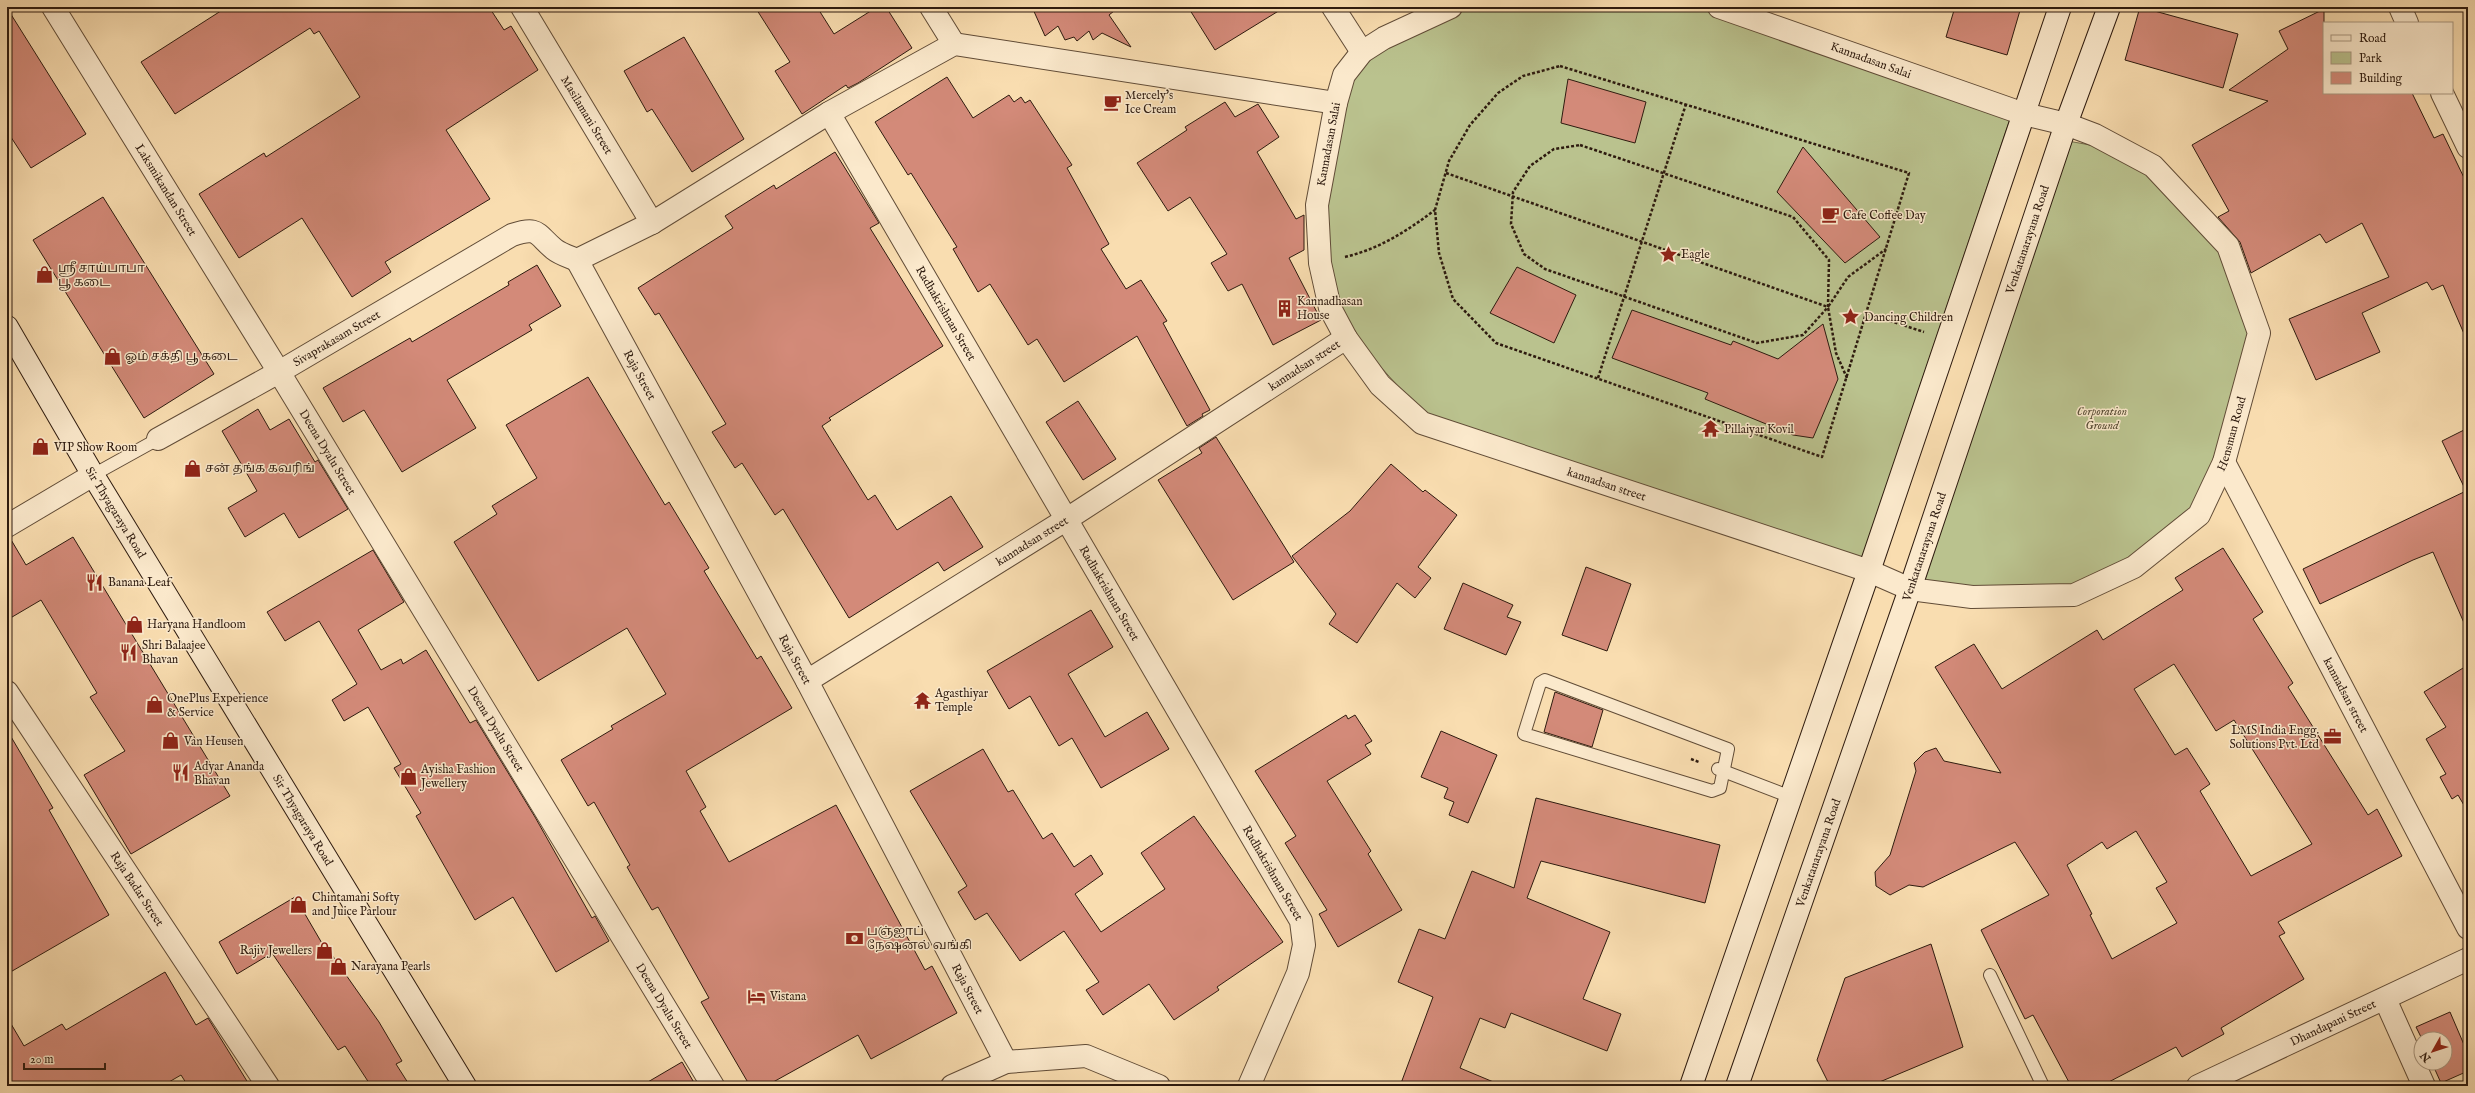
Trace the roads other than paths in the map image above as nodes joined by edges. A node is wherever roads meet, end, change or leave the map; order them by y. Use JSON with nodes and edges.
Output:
{"nodes":[{"id":1,"x":53,"y":7,"type":"edge"},
{"id":2,"x":522,"y":7,"type":"edge"},
{"id":3,"x":931,"y":7,"type":"edge"},
{"id":4,"x":1333,"y":7,"type":"edge"},
{"id":5,"x":1451,"y":7,"type":"edge"},
{"id":6,"x":2060,"y":7,"type":"edge"},
{"id":7,"x":2109,"y":7,"type":"edge"},
{"id":8,"x":2400,"y":7,"type":"edge"},
{"id":9,"x":1728,"y":8,"type":"edge"},
{"id":10,"x":2408,"y":22,"type":"edge"},
{"id":11,"x":954,"y":44,"type":"junction"},
{"id":12,"x":1362,"y":52,"type":"junction"},
{"id":13,"x":2442,"y":94,"type":"edge"},
{"id":14,"x":1336,"y":103,"type":"junction"},
{"id":15,"x":829,"y":113,"type":"junction"},
{"id":16,"x":2024,"y":114,"type":"junction"},
{"id":17,"x":2066,"y":124,"type":"junction"},
{"id":18,"x":2468,"y":147,"type":"edge"},
{"id":19,"x":652,"y":223,"type":"junction"},
{"id":20,"x":577,"y":260,"type":"junction"},
{"id":21,"x":7,"y":327,"type":"edge"},
{"id":22,"x":1346,"y":338,"type":"junction"},
{"id":23,"x":279,"y":372,"type":"junction"},
{"id":24,"x":158,"y":439,"type":"joint"},
{"id":25,"x":2224,"y":462,"type":"junction"},
{"id":26,"x":93,"y":474,"type":"junction"},
{"id":27,"x":1067,"y":519,"type":"junction"},
{"id":28,"x":7,"y":526,"type":"edge"},
{"id":29,"x":1870,"y":571,"type":"junction"},
{"id":30,"x":1910,"y":589,"type":"junction"},
{"id":31,"x":807,"y":681,"type":"junction"},
{"id":32,"x":7,"y":692,"type":"edge"},
{"id":33,"x":1725,"y":771,"type":"junction"},
{"id":34,"x":1791,"y":797,"type":"junction"},
{"id":35,"x":2468,"y":928,"type":"edge"},
{"id":36,"x":2468,"y":959,"type":"edge"},
{"id":37,"x":1990,"y":975,"type":"dead end"},
{"id":38,"x":2385,"y":999,"type":"junction"},
{"id":39,"x":1006,"y":1062,"type":"junction"},
{"id":40,"x":268,"y":1086,"type":"edge"},
{"id":41,"x":465,"y":1086,"type":"edge"},
{"id":42,"x":713,"y":1086,"type":"edge"},
{"id":43,"x":952,"y":1086,"type":"edge"},
{"id":44,"x":1159,"y":1086,"type":"edge"},
{"id":45,"x":1249,"y":1086,"type":"edge"},
{"id":46,"x":1691,"y":1086,"type":"edge"},
{"id":47,"x":1737,"y":1086,"type":"edge"},
{"id":48,"x":2043,"y":1086,"type":"edge"},
{"id":49,"x":2198,"y":1086,"type":"edge"},
{"id":50,"x":2424,"y":1086,"type":"edge"}],
"edges":[{"from":1,"to":23,"type":"street","name":"Laksmikandan Street"},
{"from":2,"to":19,"type":"street","name":"Masilamani Street"},
{"from":3,"to":11,"type":"street"},
{"from":4,"to":12,"type":"street"},
{"from":5,"to":12,"type":"street","name":"Kannadasan Salai"},
{"from":6,"to":16,"type":"street"},
{"from":7,"to":17,"type":"street","name":"Venkatanarayana Road"},
{"from":8,"to":10,"type":"street"},
{"from":9,"to":16,"type":"street","name":"Kannadasan Salai"},
{"from":11,"to":14,"type":"street"},
{"from":11,"to":15,"type":"street"},
{"from":12,"to":14,"type":"street","name":"Kannadasan Salai"},
{"from":13,"to":18,"type":"street"},
{"from":14,"to":22,"type":"street","name":"Kannadasan Salai"},
{"from":15,"to":19,"type":"street"},
{"from":15,"to":27,"type":"street","name":"Radhakrishnan Street"},
{"from":16,"to":17,"type":"street","name":"Hensman Road"},
{"from":16,"to":29,"type":"street"},
{"from":17,"to":25,"type":"street","name":"Hensman Road"},
{"from":17,"to":30,"type":"street","name":"Venkatanarayana Road"},
{"from":19,"to":20,"type":"street"},
{"from":20,"to":23,"type":"street","name":"Sivaprakasam Street"},
{"from":20,"to":31,"type":"street","name":"Raja Street"},
{"from":21,"to":26,"type":"street","name":"Sir Thyagaraya Road"},
{"from":22,"to":27,"type":"street","name":"kannadsan street"},
{"from":22,"to":29,"type":"street","name":"kannadsan street"},
{"from":23,"to":24,"type":"street","name":"Sivaprakasam Street"},
{"from":23,"to":42,"type":"street","name":"Deena Dyalu Street"},
{"from":24,"to":26,"type":"lane","name":"Sivaprakasam Street"},
{"from":25,"to":30,"type":"street","name":"Hensman Road"},
{"from":25,"to":35,"type":"street","name":"kannadsan street"},
{"from":26,"to":28,"type":"street"},
{"from":26,"to":41,"type":"street","name":"Sir Thyagaraya Road"},
{"from":27,"to":31,"type":"street","name":"kannadsan street"},
{"from":27,"to":45,"type":"street","name":"Radhakrishnan Street"},
{"from":29,"to":30,"type":"street","name":"Hensman Road"},
{"from":29,"to":34,"type":"street"},
{"from":30,"to":47,"type":"street","name":"Venkatanarayana Road"},
{"from":31,"to":39,"type":"street","name":"Raja Street"},
{"from":32,"to":40,"type":"street","name":"Raja Badar Street"},
{"from":33,"to":33,"type":"lane"},
{"from":33,"to":34,"type":"lane"},
{"from":34,"to":46,"type":"street"},
{"from":36,"to":38,"type":"street","name":"Dhandapani Street"},
{"from":37,"to":48,"type":"lane"},
{"from":38,"to":49,"type":"street","name":"Dhandapani Street"},
{"from":38,"to":50,"type":"street"},
{"from":39,"to":43,"type":"street"},
{"from":39,"to":44,"type":"street"}]}
